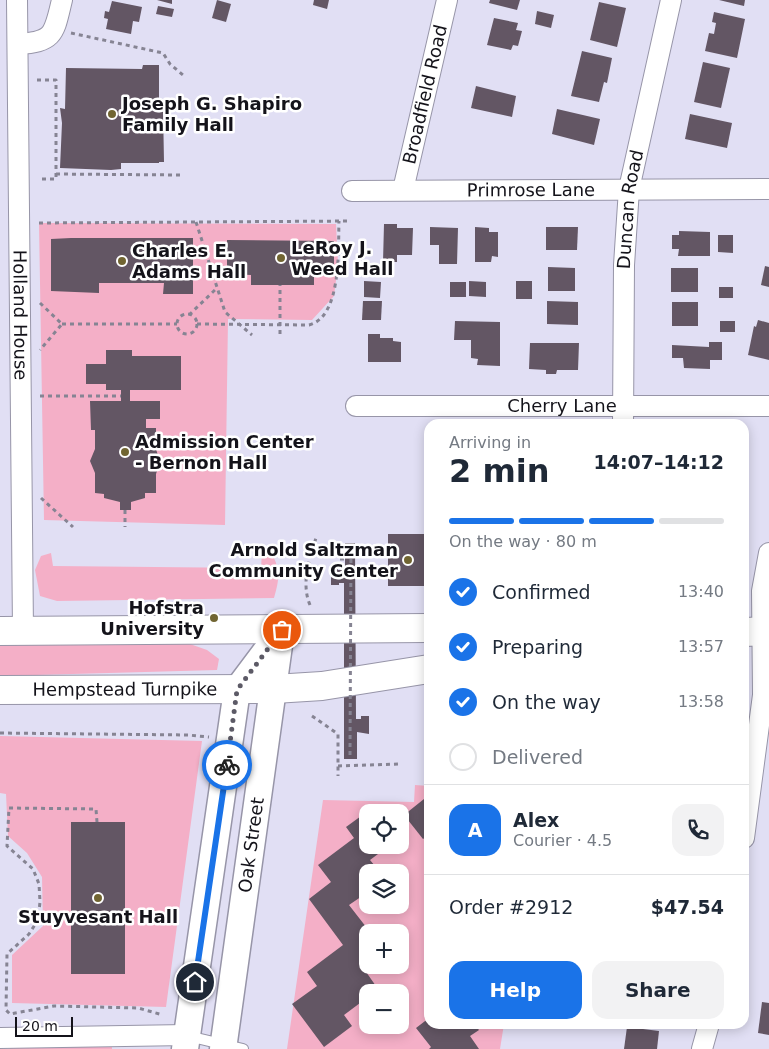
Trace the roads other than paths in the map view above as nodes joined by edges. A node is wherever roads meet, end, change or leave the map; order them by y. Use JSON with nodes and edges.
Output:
{"nodes":[{"id":1,"x":17,"y":0,"type":"edge"},
{"id":2,"x":62,"y":0,"type":"edge"},
{"id":3,"x":447,"y":0,"type":"edge"},
{"id":4,"x":671,"y":0,"type":"edge"},
{"id":5,"x":18,"y":44,"type":"junction"},
{"id":6,"x":769,"y":189,"type":"edge"},
{"id":7,"x":352,"y":190,"type":"dead end"},
{"id":8,"x":403,"y":190,"type":"junction"},
{"id":9,"x":629,"y":190,"type":"junction"},
{"id":10,"x":356,"y":406,"type":"dead end"},
{"id":11,"x":769,"y":406,"type":"edge"},
{"id":12,"x":624,"y":415,"type":"edge"},
{"id":13,"x":769,"y":553,"type":"edge"},
{"id":14,"x":424,"y":628,"type":"edge"},
{"id":15,"x":282,"y":630,"type":"junction"},
{"id":16,"x":12,"y":631,"type":"edge"},
{"id":17,"x":759,"y":632,"type":"edge"},
{"id":18,"x":424,"y":670,"type":"edge"},
{"id":19,"x":274,"y":689,"type":"junction"},
{"id":20,"x":0,"y":690,"type":"edge"},
{"id":21,"x":237,"y":690,"type":"junction"},
{"id":22,"x":749,"y":800,"type":"edge"},
{"id":23,"x":708,"y":1029,"type":"edge"},
{"id":24,"x":0,"y":1038,"type":"edge"},
{"id":25,"x":186,"y":1042,"type":"edge"},
{"id":26,"x":230,"y":1047,"type":"edge"},
{"id":27,"x":702,"y":1049,"type":"edge"}],
"edges":[{"from":1,"to":5,"type":"street","name":"Holland House"},
{"from":2,"to":5,"type":"street"},
{"from":3,"to":8,"type":"street","name":"Broadfield Road"},
{"from":4,"to":9,"type":"street","name":"Duncan Road"},
{"from":5,"to":16,"type":"street","name":"Holland House"},
{"from":6,"to":9,"type":"street","name":"Primrose Lane"},
{"from":7,"to":8,"type":"street","name":"Primrose Lane"},
{"from":8,"to":9,"type":"street","name":"Primrose Lane"},
{"from":9,"to":12,"type":"street","name":"Duncan Road"},
{"from":10,"to":12,"type":"street","name":"Cherry Lane"},
{"from":11,"to":12,"type":"street","name":"Cherry Lane"},
{"from":13,"to":17,"type":"street"},
{"from":14,"to":15,"type":"main road"},
{"from":15,"to":16,"type":"main road"},
{"from":15,"to":19,"type":"street","name":"Oak Street"},
{"from":15,"to":21,"type":"street","name":"Oak Street"},
{"from":17,"to":22,"type":"street"},
{"from":18,"to":19,"type":"main road","name":"Hempstead Turnpike"},
{"from":19,"to":21,"type":"main road","name":"Hempstead Turnpike"},
{"from":19,"to":26,"type":"street","name":"Oak Street"},
{"from":20,"to":21,"type":"main road","name":"Hempstead Turnpike"},
{"from":21,"to":25,"type":"street","name":"Oak Street"},
{"from":23,"to":27,"type":"street"},
{"from":24,"to":25,"type":"street"},
{"from":25,"to":26,"type":"lane"}]}
